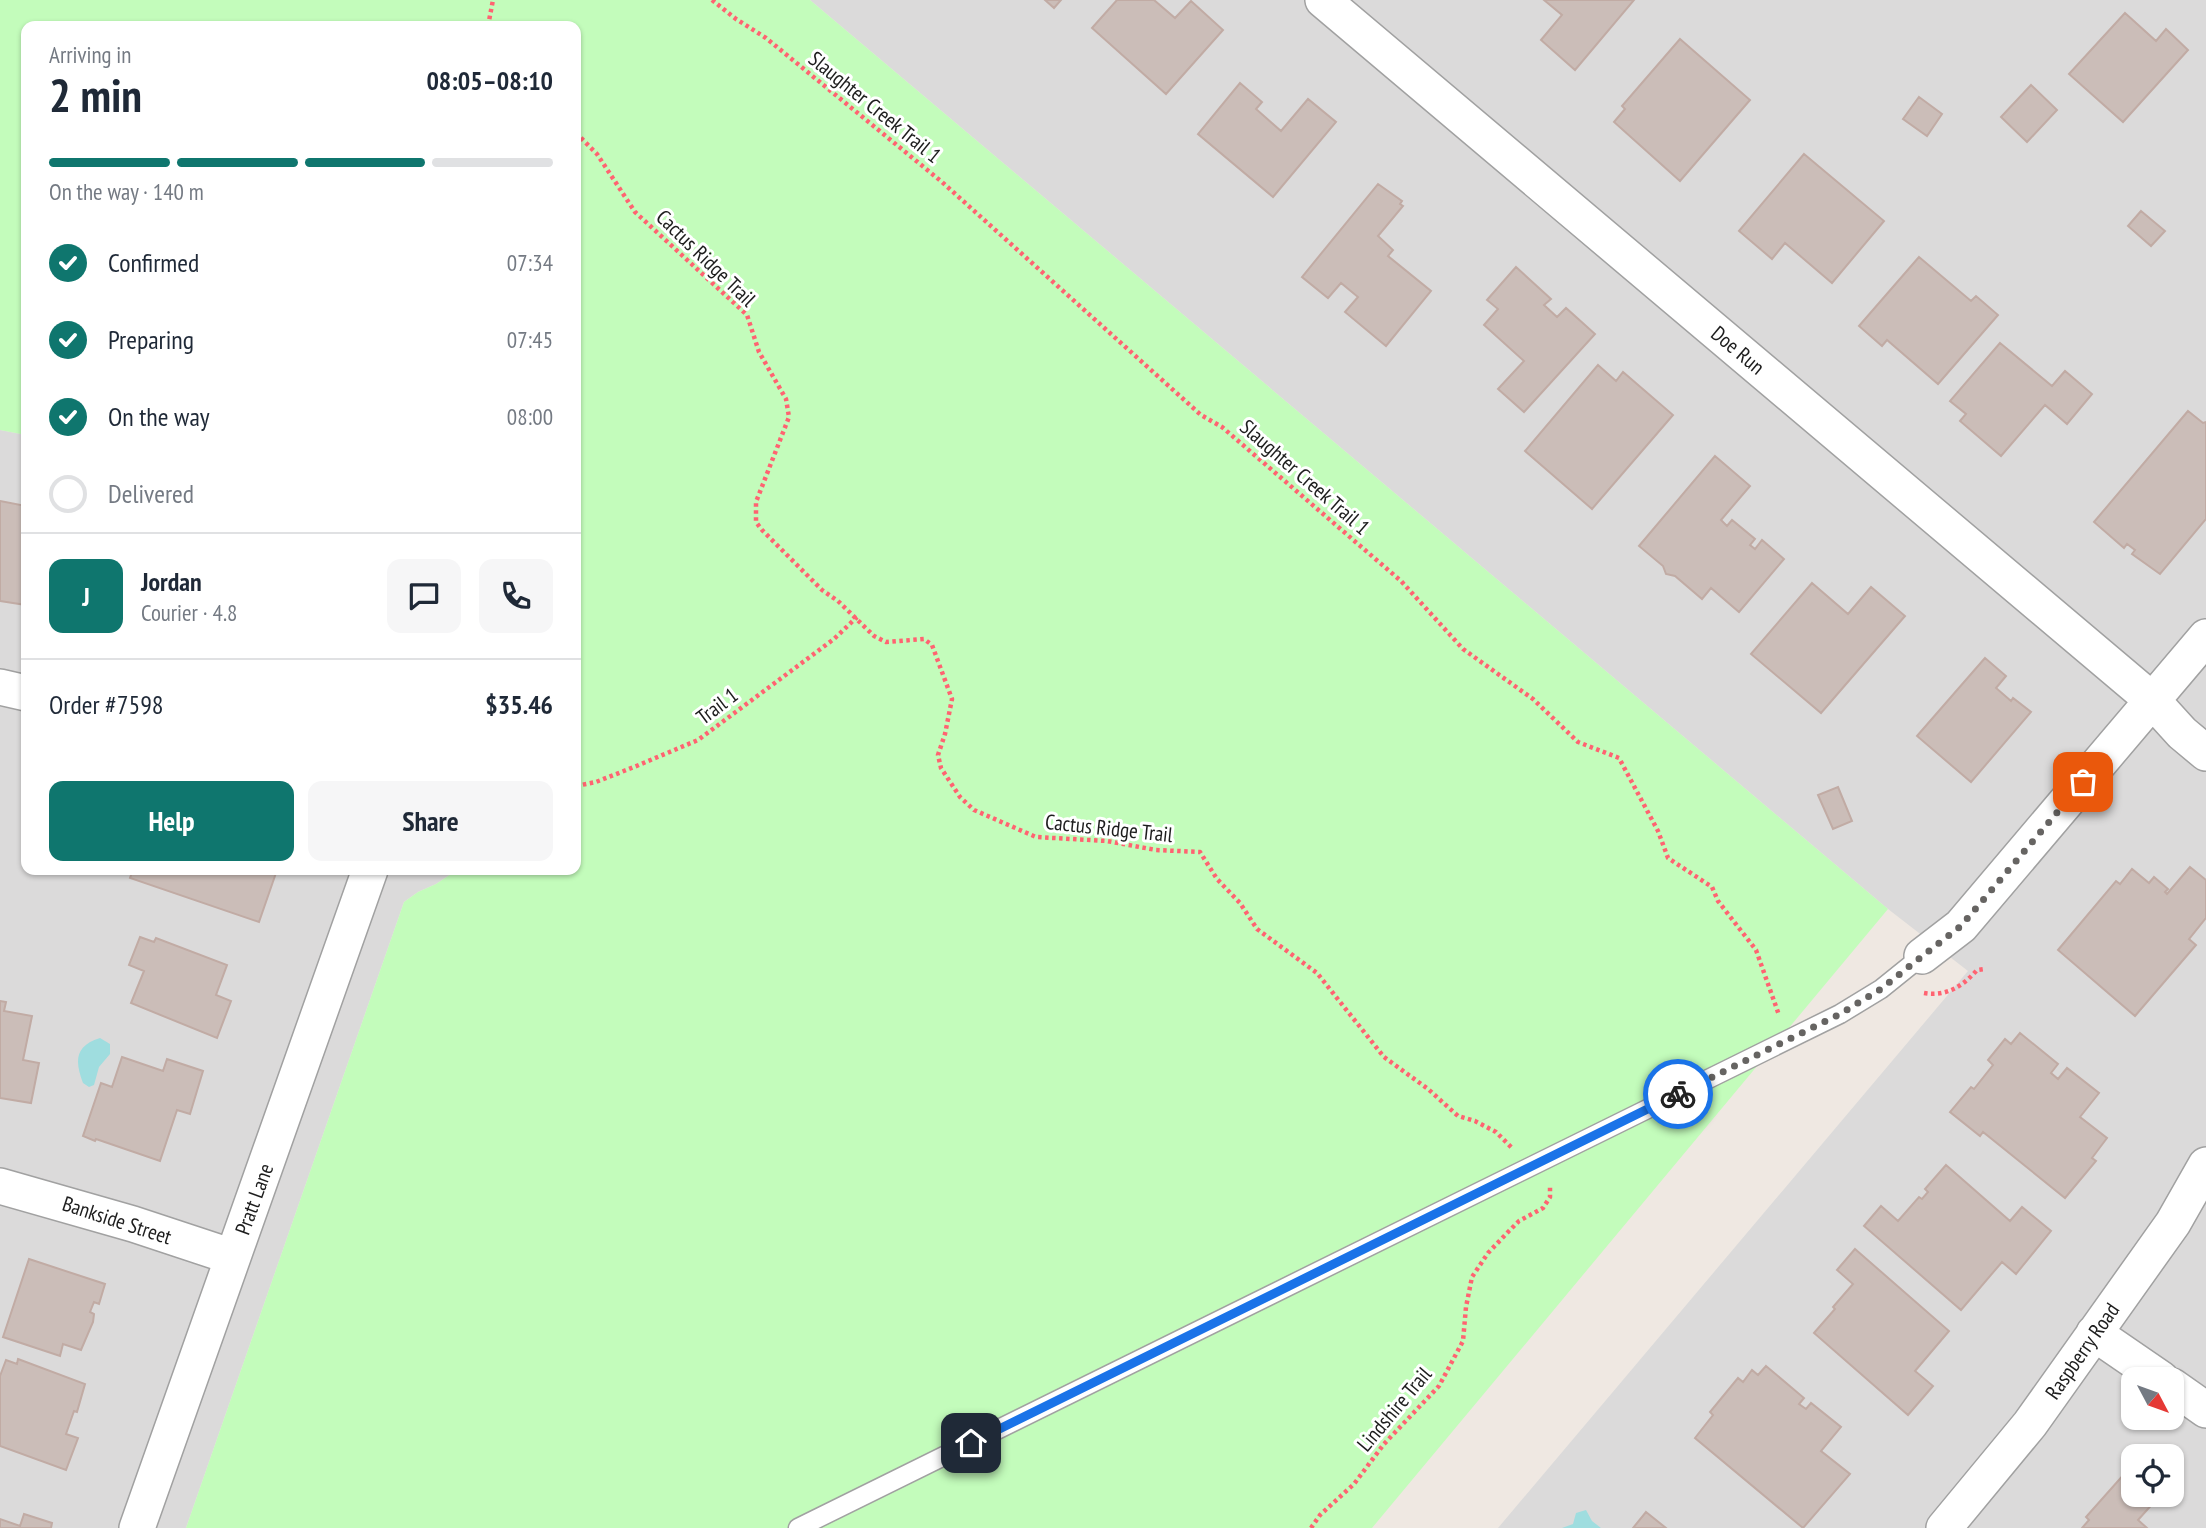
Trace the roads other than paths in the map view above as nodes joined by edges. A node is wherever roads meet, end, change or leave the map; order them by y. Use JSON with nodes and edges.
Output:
{"nodes":[{"id":1,"x":1323,"y":0,"type":"edge"},
{"id":2,"x":2206,"y":637,"type":"edge"},
{"id":3,"x":0,"y":687,"type":"edge"},
{"id":4,"x":21,"y":692,"type":"edge"},
{"id":5,"x":2152,"y":700,"type":"junction"},
{"id":6,"x":2206,"y":753,"type":"edge"},
{"id":7,"x":368,"y":875,"type":"edge"},
{"id":8,"x":1922,"y":956,"type":"joint"},
{"id":9,"x":2206,"y":1165,"type":"edge"},
{"id":10,"x":0,"y":1186,"type":"edge"},
{"id":11,"x":233,"y":1257,"type":"junction"},
{"id":12,"x":2094,"y":1333,"type":"junction"},
{"id":13,"x":2144,"y":1367,"type":"edge"},
{"id":14,"x":2184,"y":1394,"type":"edge"},
{"id":15,"x":2206,"y":1410,"type":"edge"},
{"id":16,"x":137,"y":1528,"type":"edge"},
{"id":17,"x":798,"y":1528,"type":"edge"},
{"id":18,"x":1944,"y":1528,"type":"edge"}],
"edges":[{"from":1,"to":5,"type":"street","name":"Doe Run"},
{"from":2,"to":5,"type":"street"},
{"from":3,"to":4,"type":"street"},
{"from":5,"to":6,"type":"street","name":"Doe Run"},
{"from":5,"to":8,"type":"street"},
{"from":7,"to":11,"type":"street","name":"Pratt Lane"},
{"from":8,"to":17,"type":"lane"},
{"from":9,"to":12,"type":"street","name":"Raspberry Road"},
{"from":10,"to":11,"type":"street","name":"Bankside Street"},
{"from":11,"to":16,"type":"street","name":"Pratt Lane"},
{"from":12,"to":13,"type":"street"},
{"from":12,"to":18,"type":"street","name":"Raspberry Road"},
{"from":14,"to":15,"type":"street"}]}
